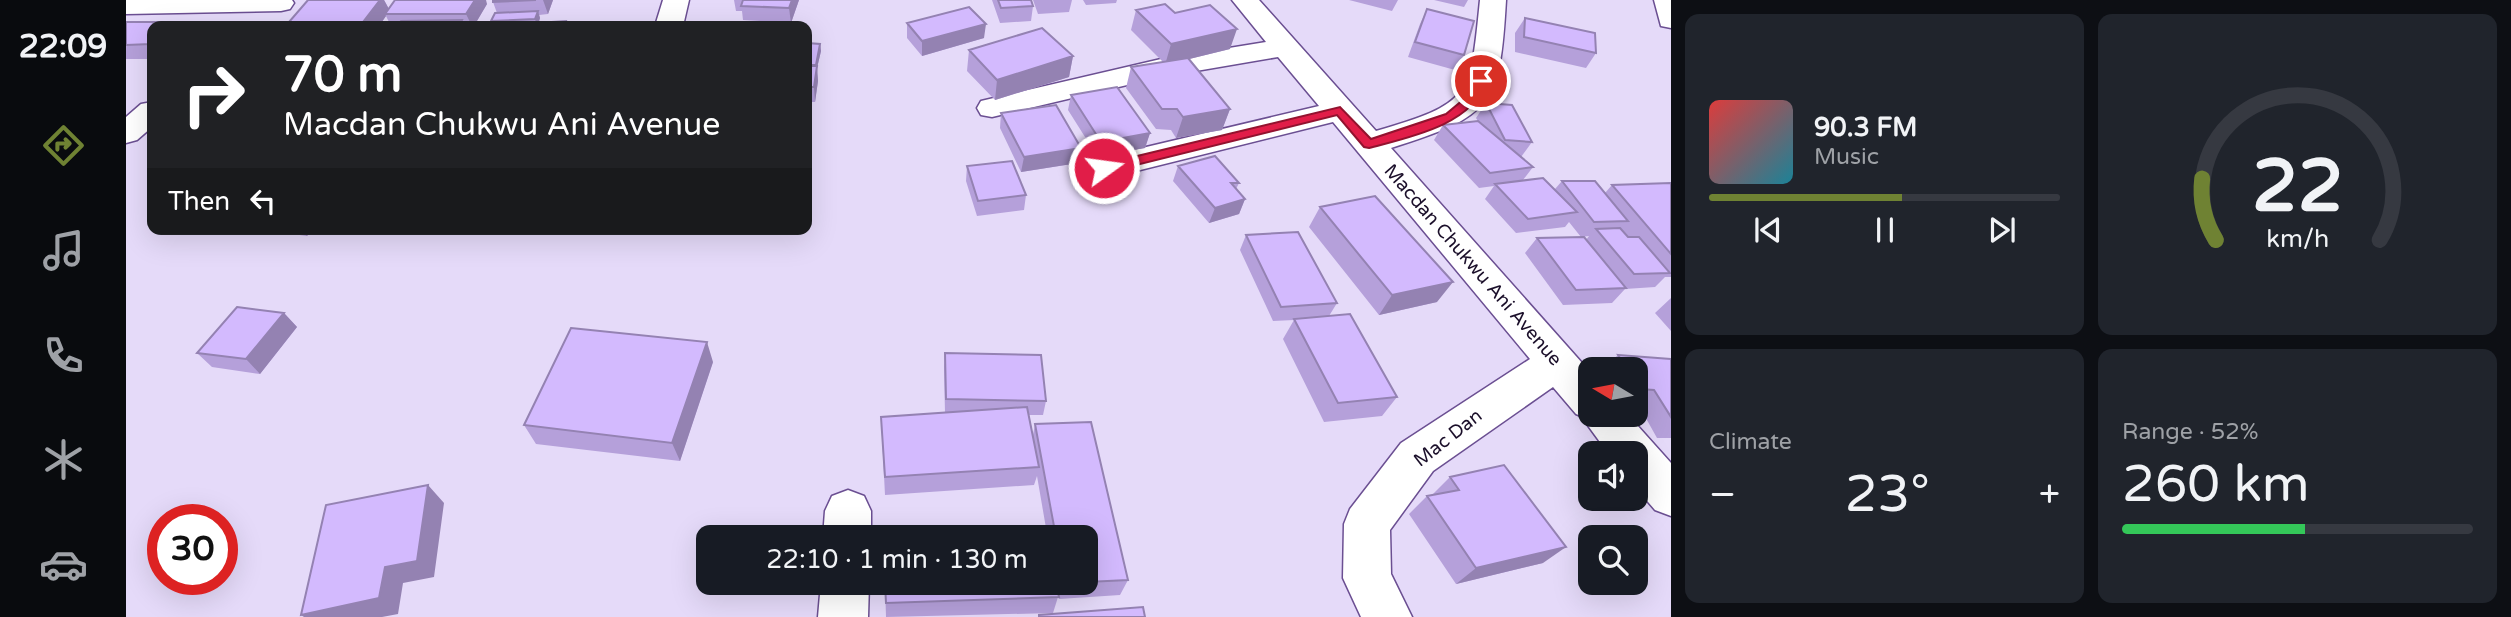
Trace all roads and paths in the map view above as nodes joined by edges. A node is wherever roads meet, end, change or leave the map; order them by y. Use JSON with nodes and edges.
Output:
{"nodes":[{"id":1,"x":676,"y":0,"type":"edge"},
{"id":2,"x":1245,"y":0,"type":"edge"},
{"id":3,"x":1493,"y":0,"type":"edge"},
{"id":4,"x":1667,"y":0,"type":"edge"},
{"id":5,"x":283,"y":1,"type":"edge"},
{"id":6,"x":126,"y":6,"type":"edge"},
{"id":7,"x":1671,"y":20,"type":"edge"},
{"id":8,"x":259,"y":21,"type":"edge"},
{"id":9,"x":670,"y":21,"type":"edge"},
{"id":10,"x":1285,"y":47,"type":"junction"},
{"id":11,"x":992,"y":108,"type":"dead end"},
{"id":12,"x":1340,"y":111,"type":"junction"},
{"id":13,"x":147,"y":115,"type":"edge"},
{"id":14,"x":126,"y":133,"type":"edge"},
{"id":15,"x":1369,"y":144,"type":"junction"},
{"id":16,"x":1104,"y":168,"type":"dead end"},
{"id":17,"x":1557,"y":363,"type":"junction"},
{"id":18,"x":1578,"y":387,"type":"edge"},
{"id":19,"x":1612,"y":427,"type":"edge"},
{"id":20,"x":1625,"y":441,"type":"edge"},
{"id":21,"x":1648,"y":468,"type":"edge"},
{"id":22,"x":1671,"y":495,"type":"edge"},
{"id":23,"x":844,"y":595,"type":"edge"},
{"id":24,"x":843,"y":617,"type":"edge"},
{"id":25,"x":1387,"y":617,"type":"edge"}],
"edges":[{"from":1,"to":9,"type":"street"},
{"from":2,"to":10,"type":"street","name":"Macdan Chukwu Ani Avenue"},
{"from":3,"to":15,"type":"street"},
{"from":4,"to":7,"type":"street"},
{"from":5,"to":6,"type":"street"},
{"from":5,"to":8,"type":"street"},
{"from":10,"to":11,"type":"street"},
{"from":10,"to":12,"type":"street","name":"Macdan Chukwu Ani Avenue"},
{"from":12,"to":15,"type":"street","name":"Macdan Chukwu Ani Avenue"},
{"from":12,"to":16,"type":"street"},
{"from":13,"to":14,"type":"street"},
{"from":15,"to":17,"type":"street","name":"Macdan Chukwu Ani Avenue"},
{"from":17,"to":18,"type":"street","name":"Macdan Chukwu Ani Avenue"},
{"from":17,"to":25,"type":"street","name":"Mac Dan"},
{"from":19,"to":20,"type":"street"},
{"from":21,"to":22,"type":"street"},
{"from":23,"to":24,"type":"street"}]}
